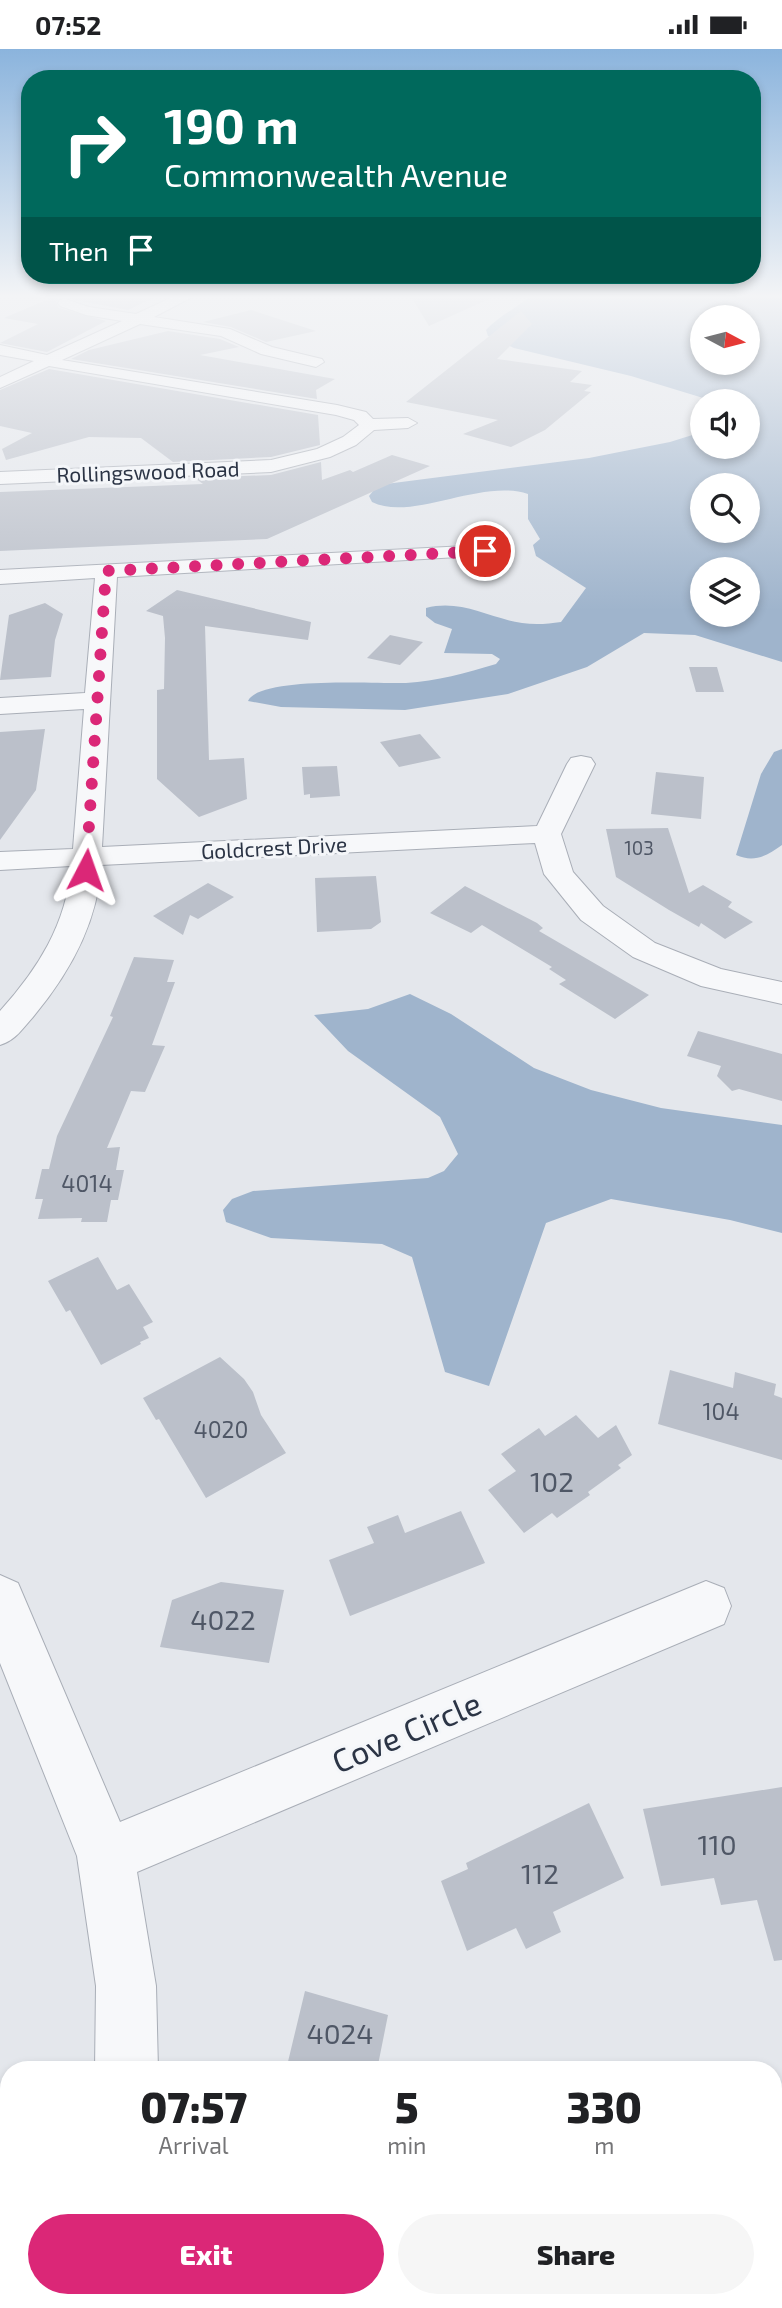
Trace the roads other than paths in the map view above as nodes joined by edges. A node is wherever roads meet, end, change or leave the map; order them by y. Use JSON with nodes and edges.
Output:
{"nodes":[{"id":1,"x":280,"y":400,"type":"edge"},
{"id":2,"x":408,"y":423,"type":"dead end"},
{"id":3,"x":369,"y":425,"type":"junction"},
{"id":4,"x":114,"y":453,"type":"dead end"},
{"id":5,"x":117,"y":473,"type":"junction"},
{"id":6,"x":0,"y":478,"type":"edge"},
{"id":7,"x":485,"y":551,"type":"dead end"},
{"id":8,"x":106,"y":571,"type":"junction"},
{"id":9,"x":0,"y":577,"type":"edge"},
{"id":10,"x":99,"y":700,"type":"junction"},
{"id":11,"x":0,"y":706,"type":"edge"},
{"id":12,"x":581,"y":764,"type":"dead end"},
{"id":13,"x":547,"y":834,"type":"junction"},
{"id":14,"x":87,"y":856,"type":"junction"},
{"id":15,"x":0,"y":861,"type":"edge"},
{"id":16,"x":782,"y":993,"type":"edge"},
{"id":17,"x":0,"y":1033,"type":"edge"},
{"id":18,"x":0,"y":1600,"type":"edge"},
{"id":19,"x":706,"y":1606,"type":"dead end"},
{"id":20,"x":106,"y":1856,"type":"junction"},
{"id":21,"x":126,"y":2061,"type":"edge"}],
"edges":[{"from":1,"to":3,"type":"street"},
{"from":2,"to":3,"type":"street"},
{"from":3,"to":5,"type":"street","name":"Rollingswood Road"},
{"from":4,"to":5,"type":"street"},
{"from":5,"to":6,"type":"street","name":"Rollingswood Road"},
{"from":7,"to":8,"type":"street"},
{"from":8,"to":9,"type":"street"},
{"from":8,"to":10,"type":"street"},
{"from":10,"to":11,"type":"street"},
{"from":10,"to":14,"type":"street"},
{"from":12,"to":13,"type":"street"},
{"from":13,"to":14,"type":"street","name":"Goldcrest Drive"},
{"from":13,"to":16,"type":"street"},
{"from":14,"to":15,"type":"street","name":"Goldcrest Drive"},
{"from":14,"to":17,"type":"street"},
{"from":18,"to":20,"type":"street"},
{"from":19,"to":20,"type":"street","name":"Cove Circle"},
{"from":20,"to":21,"type":"street"}]}
